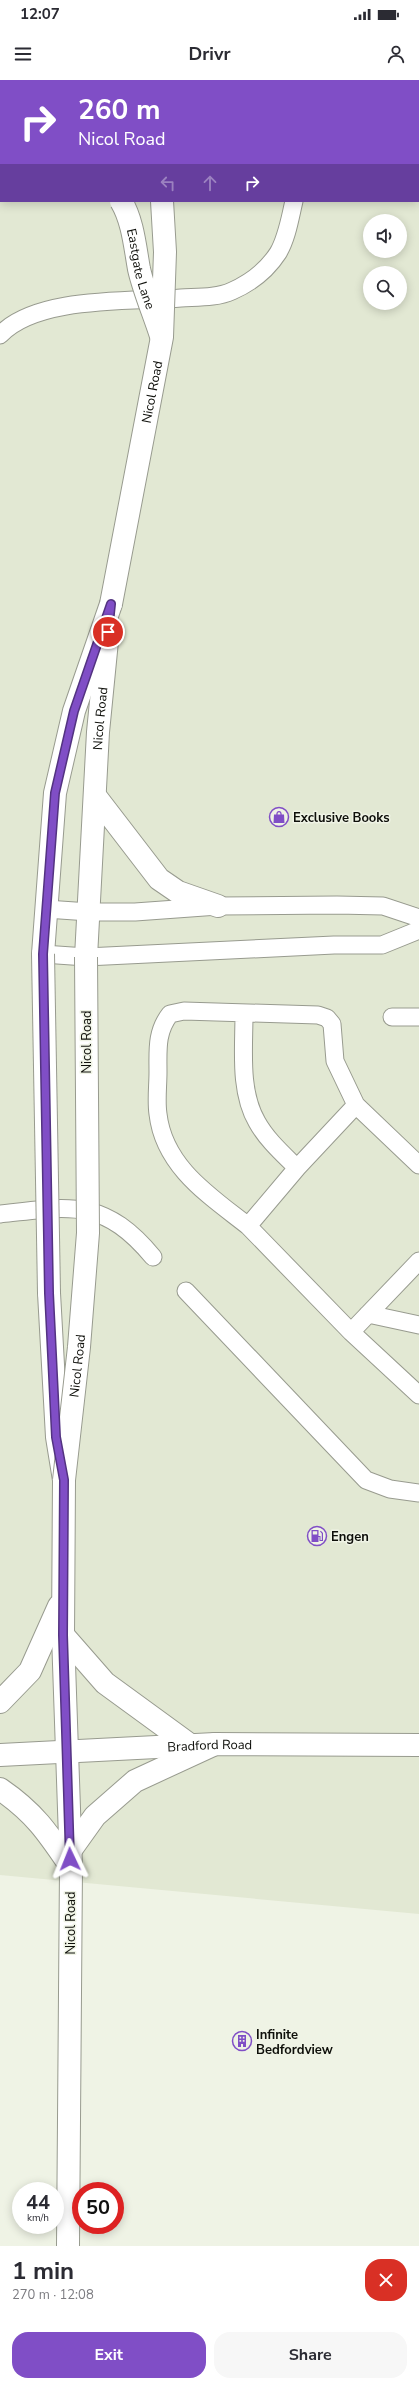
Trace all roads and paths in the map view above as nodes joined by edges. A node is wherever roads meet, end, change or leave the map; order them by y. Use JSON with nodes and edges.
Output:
{"nodes":[{"id":1,"x":121,"y":202,"type":"edge"},
{"id":2,"x":162,"y":202,"type":"edge"},
{"id":3,"x":294,"y":202,"type":"edge"},
{"id":4,"x":0,"y":335,"type":"edge"},
{"id":5,"x":162,"y":337,"type":"junction"},
{"id":6,"x":111,"y":604,"type":"junction"},
{"id":7,"x":96,"y":798,"type":"junction"},
{"id":8,"x":218,"y":906,"type":"junction"},
{"id":9,"x":46,"y":909,"type":"junction"},
{"id":10,"x":90,"y":912,"type":"junction"},
{"id":11,"x":419,"y":918,"type":"edge"},
{"id":12,"x":419,"y":930,"type":"edge"},
{"id":13,"x":43,"y":954,"type":"junction"},
{"id":14,"x":86,"y":957,"type":"junction"},
{"id":15,"x":244,"y":1014,"type":"junction"},
{"id":16,"x":392,"y":1017,"type":"dead end"},
{"id":17,"x":419,"y":1017,"type":"edge"},
{"id":18,"x":356,"y":1105,"type":"junction"},
{"id":19,"x":419,"y":1165,"type":"edge"},
{"id":20,"x":297,"y":1168,"type":"junction"},
{"id":21,"x":0,"y":1214,"type":"edge"},
{"id":22,"x":248,"y":1226,"type":"junction"},
{"id":23,"x":153,"y":1258,"type":"dead end"},
{"id":24,"x":419,"y":1261,"type":"edge"},
{"id":25,"x":186,"y":1291,"type":"dead end"},
{"id":26,"x":368,"y":1314,"type":"junction"},
{"id":27,"x":419,"y":1325,"type":"edge"},
{"id":28,"x":351,"y":1332,"type":"junction"},
{"id":29,"x":419,"y":1396,"type":"edge"},
{"id":30,"x":64,"y":1480,"type":"junction"},
{"id":31,"x":419,"y":1493,"type":"edge"},
{"id":32,"x":63,"y":1595,"type":"junction"},
{"id":33,"x":63,"y":1635,"type":"junction"},
{"id":34,"x":0,"y":1702,"type":"edge"},
{"id":35,"x":214,"y":1744,"type":"junction"},
{"id":36,"x":190,"y":1745,"type":"junction"},
{"id":37,"x":419,"y":1745,"type":"edge"},
{"id":38,"x":65,"y":1753,"type":"junction"},
{"id":39,"x":0,"y":1755,"type":"edge"},
{"id":40,"x":0,"y":1789,"type":"edge"},
{"id":41,"x":70,"y":1859,"type":"junction"},
{"id":42,"x":68,"y":2246,"type":"edge"}],
"edges":[{"from":1,"to":5,"type":"main road","name":"Eastgate Lane","bridge":true},
{"from":2,"to":5,"type":"main road","name":"Nicol Road","bridge":true},
{"from":3,"to":4,"type":"lane"},
{"from":5,"to":6,"type":"main road","name":"Nicol Road","bridge":true},
{"from":6,"to":7,"type":"main road","name":"Nicol Road"},
{"from":6,"to":9,"type":"main road","name":"Nicol Road"},
{"from":7,"to":8,"type":"main road"},
{"from":7,"to":10,"type":"main road","name":"Nicol Road"},
{"from":8,"to":10,"type":"lane"},
{"from":8,"to":11,"type":"lane"},
{"from":9,"to":10,"type":"lane"},
{"from":9,"to":13,"type":"main road","name":"Nicol Road"},
{"from":10,"to":14,"type":"main road","name":"Nicol Road"},
{"from":12,"to":14,"type":"lane"},
{"from":13,"to":14,"type":"lane"},
{"from":13,"to":30,"type":"main road","name":"Nicol Road","bridge":true},
{"from":14,"to":30,"type":"main road","name":"Nicol Road","bridge":true},
{"from":15,"to":18,"type":"lane"},
{"from":15,"to":20,"type":"lane"},
{"from":15,"to":22,"type":"lane"},
{"from":16,"to":17,"type":"lane"},
{"from":18,"to":19,"type":"lane"},
{"from":18,"to":20,"type":"lane"},
{"from":20,"to":22,"type":"lane"},
{"from":21,"to":23,"type":"lane"},
{"from":22,"to":28,"type":"lane"},
{"from":24,"to":26,"type":"lane"},
{"from":25,"to":31,"type":"lane"},
{"from":26,"to":27,"type":"lane"},
{"from":26,"to":28,"type":"lane"},
{"from":28,"to":29,"type":"lane"},
{"from":30,"to":32,"type":"main road","name":"Nicol Road"},
{"from":32,"to":33,"type":"main road","name":"Nicol Road"},
{"from":32,"to":34,"type":"main road"},
{"from":33,"to":36,"type":"main road"},
{"from":33,"to":38,"type":"main road","name":"Nicol Road"},
{"from":35,"to":36,"type":"main road","name":"Bradford Road"},
{"from":35,"to":37,"type":"main road","name":"Bradford Road"},
{"from":35,"to":41,"type":"main road"},
{"from":36,"to":38,"type":"main road","name":"Bradford Road"},
{"from":38,"to":39,"type":"main road","name":"Bradford Road"},
{"from":38,"to":41,"type":"main road","name":"Nicol Road"},
{"from":40,"to":41,"type":"main road"},
{"from":41,"to":42,"type":"main road","name":"Nicol Road"}]}
